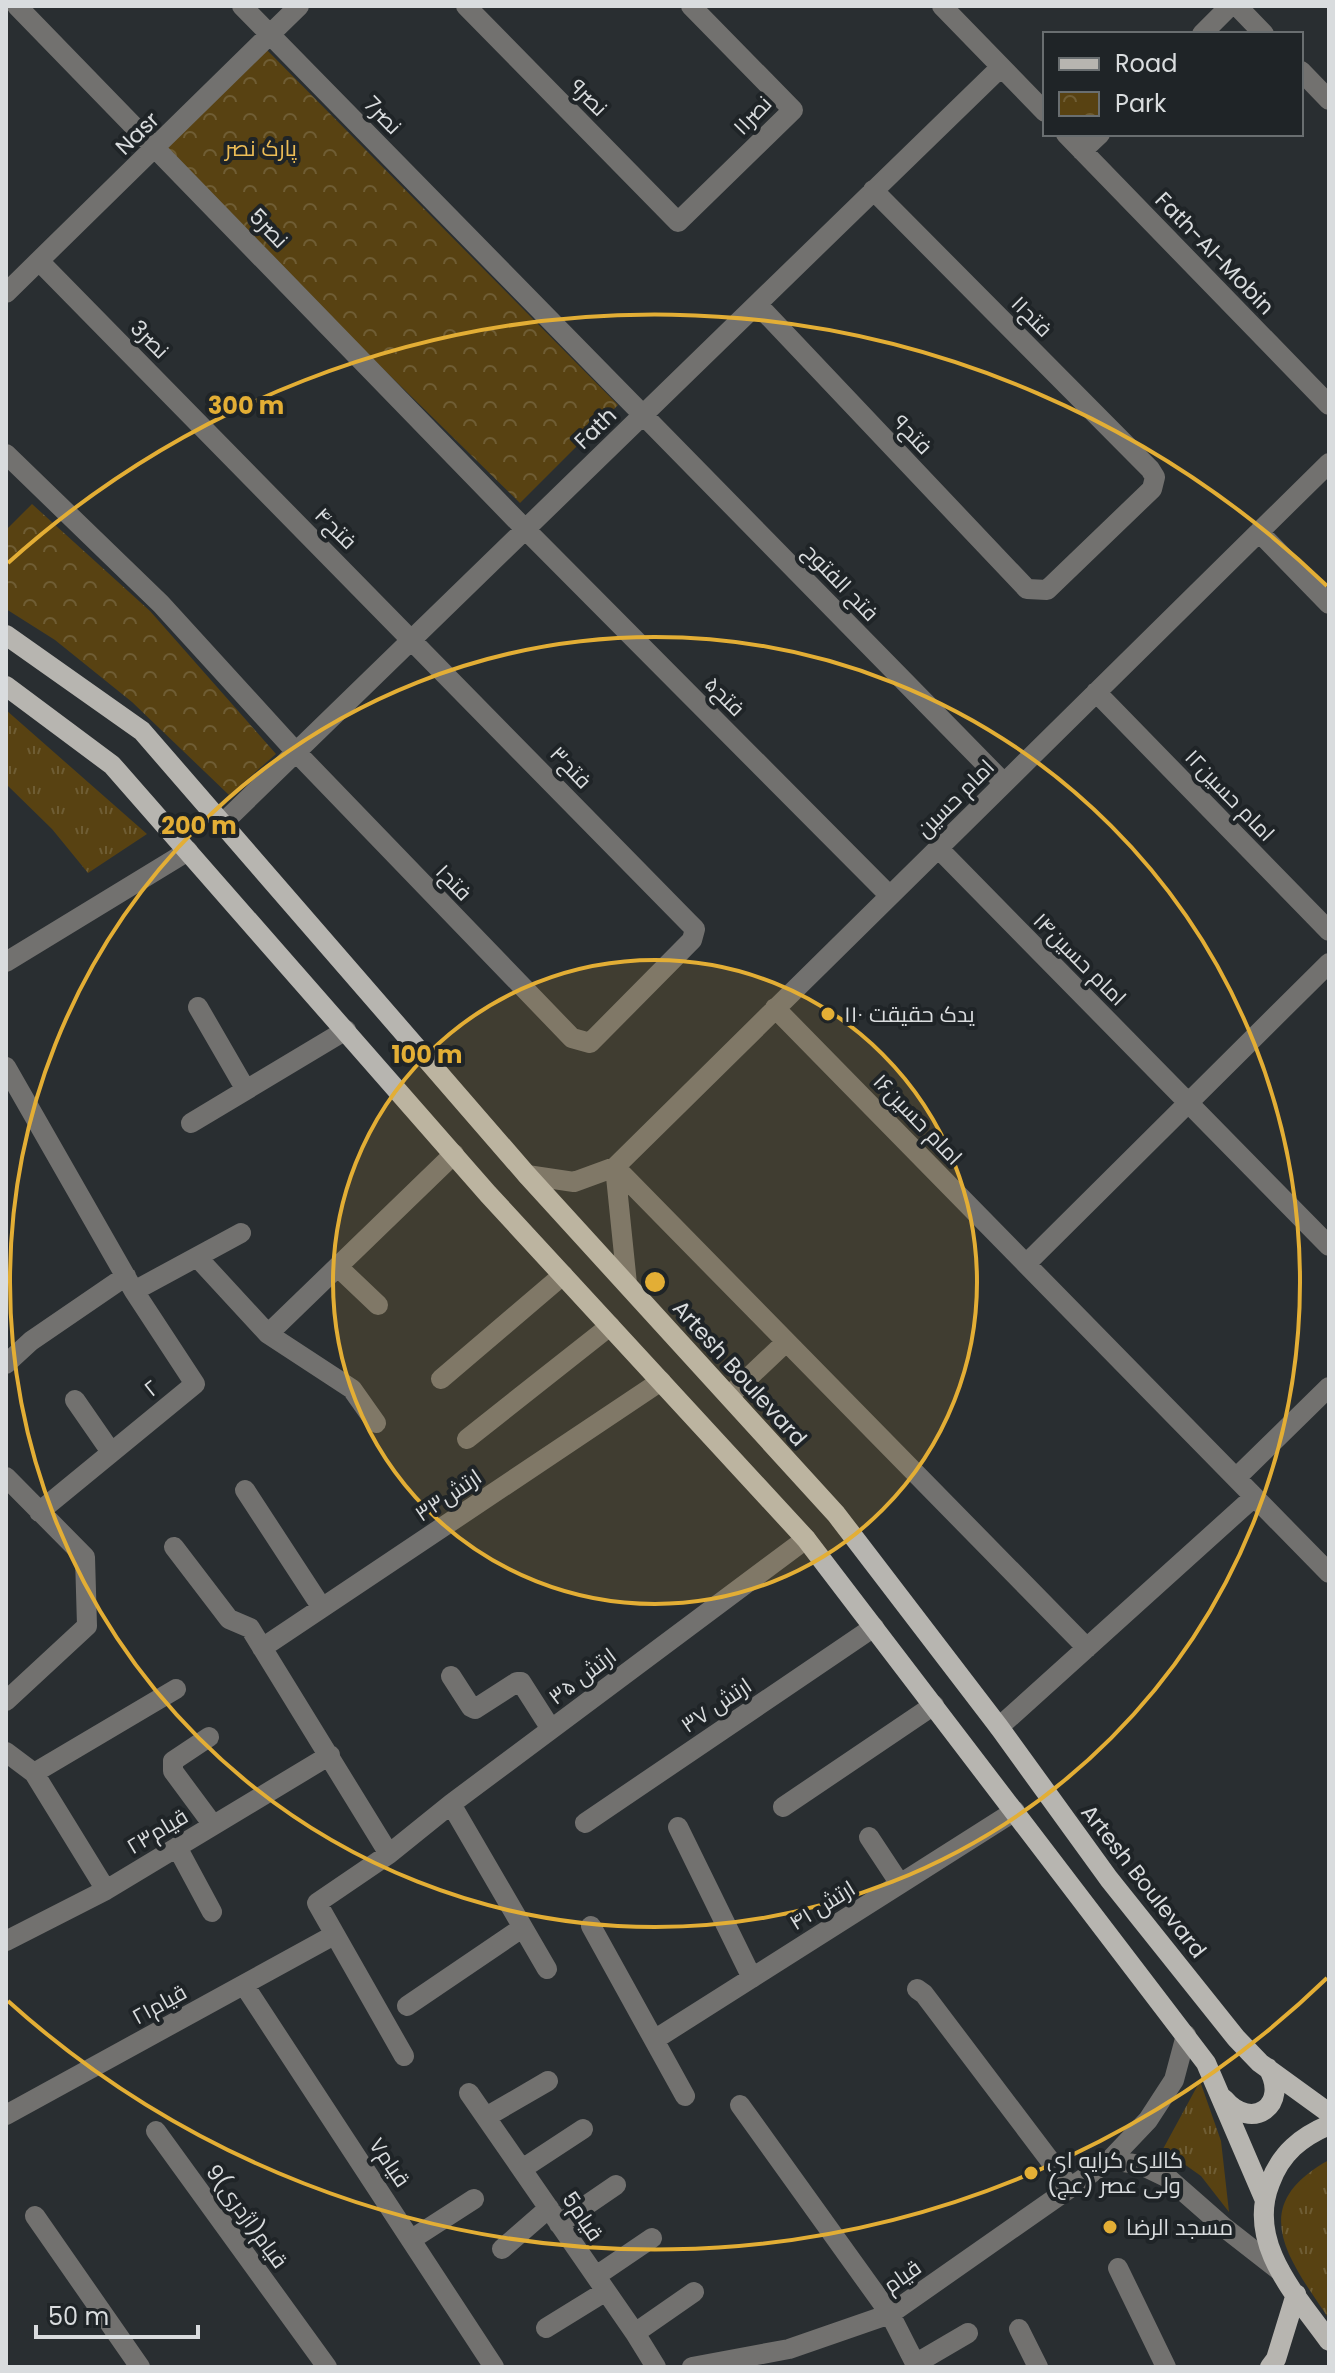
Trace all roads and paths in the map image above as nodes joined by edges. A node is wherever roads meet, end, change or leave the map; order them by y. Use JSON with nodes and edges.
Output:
{"nodes":[{"id":1,"x":17,"y":6,"type":"edge"},
{"id":2,"x":242,"y":6,"type":"edge"},
{"id":3,"x":299,"y":6,"type":"edge"},
{"id":4,"x":466,"y":6,"type":"edge"},
{"id":5,"x":691,"y":6,"type":"edge"},
{"id":6,"x":942,"y":6,"type":"edge"},
{"id":7,"x":1230,"y":6,"type":"edge"},
{"id":8,"x":1237,"y":6,"type":"edge"},
{"id":9,"x":1204,"y":32,"type":"edge"},
{"id":10,"x":1262,"y":32,"type":"edge"},
{"id":11,"x":271,"y":35,"type":"junction"},
{"id":12,"x":1001,"y":67,"type":"junction"},
{"id":13,"x":1303,"y":73,"type":"edge"},
{"id":14,"x":1329,"y":100,"type":"edge"},
{"id":15,"x":1043,"y":110,"type":"edge"},
{"id":16,"x":1068,"y":136,"type":"edge"},
{"id":17,"x":1098,"y":136,"type":"edge"},
{"id":18,"x":157,"y":147,"type":"junction"},
{"id":19,"x":1082,"y":151,"type":"junction"},
{"id":20,"x":873,"y":190,"type":"junction"},
{"id":21,"x":678,"y":222,"type":"joint"},
{"id":22,"x":39,"y":261,"type":"junction"},
{"id":23,"x":6,"y":293,"type":"edge"},
{"id":24,"x":757,"y":304,"type":"junction"},
{"id":25,"x":1329,"y":405,"type":"edge"},
{"id":26,"x":643,"y":414,"type":"junction"},
{"id":27,"x":226,"y":450,"type":"joint"},
{"id":28,"x":6,"y":454,"type":"edge"},
{"id":29,"x":1329,"y":463,"type":"edge"},
{"id":30,"x":525,"y":529,"type":"junction"},
{"id":31,"x":1259,"y":532,"type":"junction"},
{"id":32,"x":1038,"y":591,"type":"joint"},
{"id":33,"x":1329,"y":604,"type":"edge"},
{"id":34,"x":6,"y":635,"type":"edge"},
{"id":35,"x":412,"y":639,"type":"junction"},
{"id":36,"x":6,"y":686,"type":"edge"},
{"id":37,"x":1096,"y":692,"type":"junction"},
{"id":38,"x":296,"y":752,"type":"junction"},
{"id":39,"x":1004,"y":783,"type":"junction"},
{"id":40,"x":222,"y":824,"type":"junction"},
{"id":41,"x":938,"y":848,"type":"junction"},
{"id":42,"x":188,"y":851,"type":"junction"},
{"id":43,"x":890,"y":896,"type":"junction"},
{"id":44,"x":1329,"y":931,"type":"edge"},
{"id":45,"x":11,"y":951,"type":"edge"},
{"id":46,"x":1329,"y":963,"type":"edge"},
{"id":47,"x":198,"y":1007,"type":"dead end"},
{"id":48,"x":775,"y":1008,"type":"junction"},
{"id":49,"x":346,"y":1030,"type":"junction"},
{"id":50,"x":580,"y":1041,"type":"joint"},
{"id":51,"x":6,"y":1067,"type":"edge"},
{"id":52,"x":246,"y":1090,"type":"junction"},
{"id":53,"x":1188,"y":1103,"type":"junction"},
{"id":54,"x":191,"y":1123,"type":"dead end"},
{"id":55,"x":454,"y":1154,"type":"junction"},
{"id":56,"x":615,"y":1167,"type":"junction"},
{"id":57,"x":527,"y":1175,"type":"junction"},
{"id":58,"x":241,"y":1233,"type":"dead end"},
{"id":59,"x":1329,"y":1246,"type":"edge"},
{"id":60,"x":197,"y":1257,"type":"junction"},
{"id":61,"x":1026,"y":1264,"type":"junction"},
{"id":62,"x":338,"y":1267,"type":"junction"},
{"id":63,"x":563,"y":1275,"type":"junction"},
{"id":64,"x":130,"y":1284,"type":"junction"},
{"id":65,"x":627,"y":1284,"type":"junction"},
{"id":66,"x":378,"y":1305,"type":"dead end"},
{"id":67,"x":610,"y":1326,"type":"junction"},
{"id":68,"x":268,"y":1334,"type":"junction"},
{"id":69,"x":786,"y":1342,"type":"junction"},
{"id":70,"x":6,"y":1364,"type":"edge"},
{"id":71,"x":441,"y":1379,"type":"dead end"},
{"id":72,"x":661,"y":1381,"type":"junction"},
{"id":73,"x":1329,"y":1387,"type":"edge"},
{"id":74,"x":729,"y":1396,"type":"junction"},
{"id":75,"x":75,"y":1400,"type":"dead end"},
{"id":76,"x":376,"y":1423,"type":"dead end"},
{"id":77,"x":467,"y":1439,"type":"dead end"},
{"id":78,"x":111,"y":1452,"type":"junction"},
{"id":79,"x":6,"y":1477,"type":"edge"},
{"id":80,"x":1236,"y":1478,"type":"junction"},
{"id":81,"x":245,"y":1490,"type":"dead end"},
{"id":82,"x":1254,"y":1497,"type":"junction"},
{"id":83,"x":39,"y":1512,"type":"junction"},
{"id":84,"x":806,"y":1539,"type":"junction"},
{"id":85,"x":174,"y":1547,"type":"dead end"},
{"id":86,"x":1329,"y":1573,"type":"edge"},
{"id":87,"x":322,"y":1608,"type":"junction"},
{"id":88,"x":874,"y":1627,"type":"junction"},
{"id":89,"x":262,"y":1648,"type":"junction"},
{"id":90,"x":1087,"y":1648,"type":"junction"},
{"id":91,"x":451,"y":1676,"type":"dead end"},
{"id":92,"x":176,"y":1689,"type":"dead end"},
{"id":93,"x":6,"y":1701,"type":"edge"},
{"id":94,"x":934,"y":1705,"type":"junction"},
{"id":95,"x":999,"y":1727,"type":"junction"},
{"id":96,"x":551,"y":1729,"type":"junction"},
{"id":97,"x":209,"y":1737,"type":"dead end"},
{"id":98,"x":6,"y":1752,"type":"edge"},
{"id":99,"x":330,"y":1755,"type":"junction"},
{"id":100,"x":34,"y":1773,"type":"junction"},
{"id":101,"x":451,"y":1804,"type":"junction"},
{"id":102,"x":783,"y":1807,"type":"dead end"},
{"id":103,"x":1015,"y":1811,"type":"junction"},
{"id":104,"x":585,"y":1823,"type":"dead end"},
{"id":105,"x":213,"y":1825,"type":"junction"},
{"id":106,"x":678,"y":1827,"type":"dead end"},
{"id":107,"x":869,"y":1837,"type":"dead end"},
{"id":108,"x":177,"y":1847,"type":"junction"},
{"id":109,"x":389,"y":1854,"type":"junction"},
{"id":110,"x":900,"y":1884,"type":"junction"},
{"id":111,"x":106,"y":1890,"type":"junction"},
{"id":112,"x":212,"y":1912,"type":"dead end"},
{"id":113,"x":591,"y":1926,"type":"dead end"},
{"id":114,"x":522,"y":1928,"type":"junction"},
{"id":115,"x":334,"y":1935,"type":"junction"},
{"id":116,"x":6,"y":1941,"type":"edge"},
{"id":117,"x":547,"y":1969,"type":"dead end"},
{"id":118,"x":752,"y":1978,"type":"junction"},
{"id":119,"x":244,"y":1985,"type":"junction"},
{"id":120,"x":917,"y":1989,"type":"dead end"},
{"id":121,"x":407,"y":2006,"type":"dead end"},
{"id":122,"x":1186,"y":2035,"type":"junction"},
{"id":123,"x":654,"y":2040,"type":"junction"},
{"id":124,"x":404,"y":2056,"type":"dead end"},
{"id":125,"x":1268,"y":2068,"type":"junction"},
{"id":126,"x":548,"y":2081,"type":"dead end"},
{"id":127,"x":469,"y":2093,"type":"dead end"},
{"id":128,"x":1219,"y":2093,"type":"junction"},
{"id":129,"x":685,"y":2096,"type":"dead end"},
{"id":130,"x":740,"y":2105,"type":"dead end"},
{"id":131,"x":1329,"y":2113,"type":"edge"},
{"id":132,"x":6,"y":2115,"type":"edge"},
{"id":133,"x":486,"y":2117,"type":"junction"},
{"id":134,"x":1329,"y":2125,"type":"edge"},
{"id":135,"x":583,"y":2129,"type":"dead end"},
{"id":136,"x":156,"y":2131,"type":"dead end"},
{"id":137,"x":1110,"y":2160,"type":"junction"},
{"id":138,"x":522,"y":2169,"type":"junction"},
{"id":139,"x":616,"y":2185,"type":"dead end"},
{"id":140,"x":1070,"y":2187,"type":"junction"},
{"id":141,"x":1264,"y":2198,"type":"junction"},
{"id":142,"x":474,"y":2199,"type":"dead end"},
{"id":143,"x":35,"y":2216,"type":"dead end"},
{"id":144,"x":554,"y":2216,"type":"junction"},
{"id":145,"x":652,"y":2238,"type":"dead end"},
{"id":146,"x":412,"y":2239,"type":"junction"},
{"id":147,"x":502,"y":2249,"type":"dead end"},
{"id":148,"x":1118,"y":2268,"type":"dead end"},
{"id":149,"x":1280,"y":2271,"type":"junction"},
{"id":150,"x":601,"y":2283,"type":"junction"},
{"id":151,"x":694,"y":2292,"type":"dead end"},
{"id":152,"x":1296,"y":2294,"type":"junction"},
{"id":153,"x":890,"y":2314,"type":"junction"},
{"id":154,"x":546,"y":2328,"type":"dead end"},
{"id":155,"x":1019,"y":2329,"type":"dead end"},
{"id":156,"x":635,"y":2333,"type":"junction"},
{"id":157,"x":968,"y":2333,"type":"dead end"},
{"id":158,"x":1329,"y":2341,"type":"edge"},
{"id":159,"x":794,"y":2358,"type":"edge"},
{"id":160,"x":916,"y":2365,"type":"edge"},
{"id":161,"x":140,"y":2367,"type":"edge"},
{"id":162,"x":327,"y":2367,"type":"edge"},
{"id":163,"x":494,"y":2367,"type":"edge"},
{"id":164,"x":656,"y":2367,"type":"edge"},
{"id":165,"x":692,"y":2367,"type":"edge"},
{"id":166,"x":1038,"y":2367,"type":"edge"},
{"id":167,"x":1166,"y":2367,"type":"edge"},
{"id":168,"x":1270,"y":2367,"type":"edge"}],
"edges":[{"from":1,"to":18,"type":"street","name":"5نصر"},
{"from":2,"to":11,"type":"street","name":"7نصر"},
{"from":3,"to":11,"type":"street","name":"Nasr"},
{"from":4,"to":21,"type":"street","name":"۹نصر"},
{"from":5,"to":21,"type":"street","name":"۱۱نصر"},
{"from":6,"to":12,"type":"street"},
{"from":7,"to":9,"type":"street"},
{"from":8,"to":10,"type":"street"},
{"from":11,"to":18,"type":"street","name":"Nasr"},
{"from":11,"to":26,"type":"street","name":"7نصر"},
{"from":12,"to":15,"type":"street"},
{"from":12,"to":20,"type":"street","name":"Fath"},
{"from":13,"to":14,"type":"street"},
{"from":16,"to":19,"type":"street","name":"Fath-Al-Mobin"},
{"from":17,"to":19,"type":"street"},
{"from":18,"to":22,"type":"street","name":"Nasr"},
{"from":18,"to":30,"type":"street","name":"5نصر"},
{"from":19,"to":25,"type":"street","name":"Fath-Al-Mobin"},
{"from":20,"to":24,"type":"street","name":"Fath"},
{"from":20,"to":32,"type":"street","name":"۱۱فتح"},
{"from":22,"to":23,"type":"street","name":"Nasr"},
{"from":22,"to":27,"type":"street","name":"3نصر"},
{"from":24,"to":26,"type":"street","name":"Fath"},
{"from":24,"to":32,"type":"street","name":"۹فتح"},
{"from":26,"to":30,"type":"street","name":"Fath"},
{"from":26,"to":39,"type":"street","name":"فتح الفتوح"},
{"from":27,"to":35,"type":"street","name":"فتح۴"},
{"from":28,"to":38,"type":"street","name":"۱فتح"},
{"from":29,"to":31,"type":"street","name":"امام حسین"},
{"from":30,"to":35,"type":"street","name":"Fath"},
{"from":30,"to":43,"type":"street","name":"۵فتح"},
{"from":31,"to":33,"type":"street"},
{"from":31,"to":37,"type":"street","name":"امام حسین"},
{"from":34,"to":40,"type":"main road","name":"Artesh Boulevard"},
{"from":35,"to":38,"type":"street","name":"Fath"},
{"from":35,"to":50,"type":"street","name":"۳فتح"},
{"from":36,"to":42,"type":"main road"},
{"from":37,"to":39,"type":"street","name":"امام حسین"},
{"from":37,"to":44,"type":"street","name":"امام حسین۱۲"},
{"from":38,"to":40,"type":"street","name":"Fath"},
{"from":38,"to":50,"type":"street","name":"۱فتح"},
{"from":39,"to":41,"type":"street","name":"امام حسین"},
{"from":40,"to":57,"type":"main road","name":"Artesh Boulevard"},
{"from":41,"to":43,"type":"street","name":"امام حسین"},
{"from":41,"to":53,"type":"street","name":"امام حسین۱۴"},
{"from":42,"to":45,"type":"street"},
{"from":42,"to":49,"type":"main road"},
{"from":43,"to":48,"type":"street","name":"امام حسین"},
{"from":46,"to":53,"type":"street"},
{"from":47,"to":52,"type":"street"},
{"from":48,"to":56,"type":"street","name":"امام حسین"},
{"from":48,"to":61,"type":"street","name":"امام حسین۱۶"},
{"from":49,"to":52,"type":"street"},
{"from":49,"to":55,"type":"main road"},
{"from":51,"to":64,"type":"street"},
{"from":52,"to":54,"type":"street"},
{"from":53,"to":59,"type":"street","name":"امام حسین۱۴"},
{"from":53,"to":61,"type":"street"},
{"from":55,"to":62,"type":"street"},
{"from":55,"to":63,"type":"main road"},
{"from":56,"to":57,"type":"street"},
{"from":56,"to":65,"type":"street"},
{"from":56,"to":69,"type":"street"},
{"from":57,"to":65,"type":"main road","name":"Artesh Boulevard"},
{"from":58,"to":60,"type":"street"},
{"from":60,"to":64,"type":"street"},
{"from":60,"to":68,"type":"street"},
{"from":61,"to":80,"type":"street","name":"امام حسین۱۶"},
{"from":62,"to":66,"type":"street"},
{"from":62,"to":68,"type":"street"},
{"from":63,"to":67,"type":"main road"},
{"from":63,"to":71,"type":"street"},
{"from":64,"to":70,"type":"street"},
{"from":64,"to":78,"type":"street","name":"۲"},
{"from":65,"to":74,"type":"main road","name":"Artesh Boulevard"},
{"from":67,"to":72,"type":"main road"},
{"from":67,"to":77,"type":"street"},
{"from":68,"to":76,"type":"street"},
{"from":69,"to":74,"type":"street"},
{"from":69,"to":90,"type":"street"},
{"from":72,"to":84,"type":"main road"},
{"from":72,"to":87,"type":"street","name":"ارتش۳۳"},
{"from":73,"to":80,"type":"street"},
{"from":74,"to":95,"type":"main road","name":"Artesh Boulevard"},
{"from":75,"to":78,"type":"street"},
{"from":78,"to":83,"type":"street","name":"۲"},
{"from":79,"to":83,"type":"street"},
{"from":80,"to":82,"type":"street","name":"امام حسین۱۶"},
{"from":81,"to":87,"type":"street"},
{"from":82,"to":86,"type":"street","name":"امام حسین۱۶"},
{"from":82,"to":90,"type":"street"},
{"from":83,"to":93,"type":"street"},
{"from":84,"to":88,"type":"main road"},
{"from":84,"to":96,"type":"street","name":"ارتش ۳۵"},
{"from":85,"to":89,"type":"street"},
{"from":87,"to":89,"type":"street","name":"ارتش۳۳"},
{"from":88,"to":94,"type":"main road"},
{"from":88,"to":104,"type":"street","name":"ارتش ۳۷"},
{"from":89,"to":99,"type":"street"},
{"from":90,"to":95,"type":"street"},
{"from":91,"to":96,"type":"street"},
{"from":92,"to":100,"type":"street"},
{"from":94,"to":102,"type":"street"},
{"from":94,"to":103,"type":"main road"},
{"from":95,"to":125,"type":"main road","name":"Artesh Boulevard"},
{"from":96,"to":101,"type":"street","name":"ارتش ۳۵"},
{"from":97,"to":105,"type":"street"},
{"from":98,"to":100,"type":"street"},
{"from":99,"to":105,"type":"street","name":"قیام۲۳"},
{"from":99,"to":109,"type":"street"},
{"from":100,"to":111,"type":"street"},
{"from":101,"to":109,"type":"street","name":"ارتش ۳۵"},
{"from":101,"to":114,"type":"street"},
{"from":103,"to":110,"type":"street","name":"ارتش ۴۱"},
{"from":103,"to":122,"type":"main road"},
{"from":105,"to":108,"type":"street","name":"قیام۲۳"},
{"from":106,"to":118,"type":"street"},
{"from":107,"to":110,"type":"street"},
{"from":108,"to":111,"type":"street","name":"قیام۲۳"},
{"from":108,"to":112,"type":"street"},
{"from":109,"to":115,"type":"street","name":"ارتش ۳۵"},
{"from":110,"to":118,"type":"street","name":"ارتش ۴۱"},
{"from":111,"to":116,"type":"street","name":"قیام۲۳"},
{"from":113,"to":123,"type":"street"},
{"from":114,"to":117,"type":"street"},
{"from":114,"to":121,"type":"street"},
{"from":115,"to":119,"type":"street","name":"قیام۲۱"},
{"from":115,"to":124,"type":"street"},
{"from":118,"to":123,"type":"street","name":"ارتش ۴۱"},
{"from":119,"to":132,"type":"street","name":"قیام۲۱"},
{"from":119,"to":146,"type":"street","name":"قیام۷"},
{"from":120,"to":140,"type":"street"},
{"from":122,"to":128,"type":"main road"},
{"from":122,"to":137,"type":"street","name":"قیام"},
{"from":123,"to":129,"type":"street"},
{"from":125,"to":128,"type":"main road"},
{"from":125,"to":131,"type":"main road","name":"Artesh Boulevard"},
{"from":126,"to":133,"type":"street"},
{"from":127,"to":133,"type":"street","name":"قیام5"},
{"from":128,"to":141,"type":"main road"},
{"from":130,"to":153,"type":"street"},
{"from":133,"to":138,"type":"street","name":"قیام5"},
{"from":134,"to":141,"type":"main road"},
{"from":135,"to":138,"type":"street"},
{"from":136,"to":162,"type":"street","name":"قیام(اژدری)9"},
{"from":137,"to":140,"type":"street","name":"قیام"},
{"from":137,"to":149,"type":"street"},
{"from":138,"to":144,"type":"street","name":"قیام5"},
{"from":139,"to":144,"type":"street"},
{"from":140,"to":153,"type":"street","name":"قیام"},
{"from":141,"to":149,"type":"main road"},
{"from":142,"to":146,"type":"street"},
{"from":143,"to":161,"type":"street"},
{"from":144,"to":147,"type":"street"},
{"from":144,"to":150,"type":"street","name":"قیام5"},
{"from":145,"to":150,"type":"street"},
{"from":146,"to":163,"type":"street","name":"قیام۷"},
{"from":148,"to":167,"type":"street"},
{"from":149,"to":152,"type":"main road"},
{"from":150,"to":154,"type":"street"},
{"from":150,"to":156,"type":"street","name":"قیام5"},
{"from":151,"to":156,"type":"street"},
{"from":152,"to":158,"type":"main road"},
{"from":152,"to":168,"type":"main road"},
{"from":153,"to":159,"type":"street","name":"قیام"},
{"from":153,"to":160,"type":"street"},
{"from":155,"to":166,"type":"street"},
{"from":156,"to":164,"type":"street","name":"قیام5"},
{"from":157,"to":160,"type":"street"},
{"from":159,"to":165,"type":"street","name":"قیام"}]}
